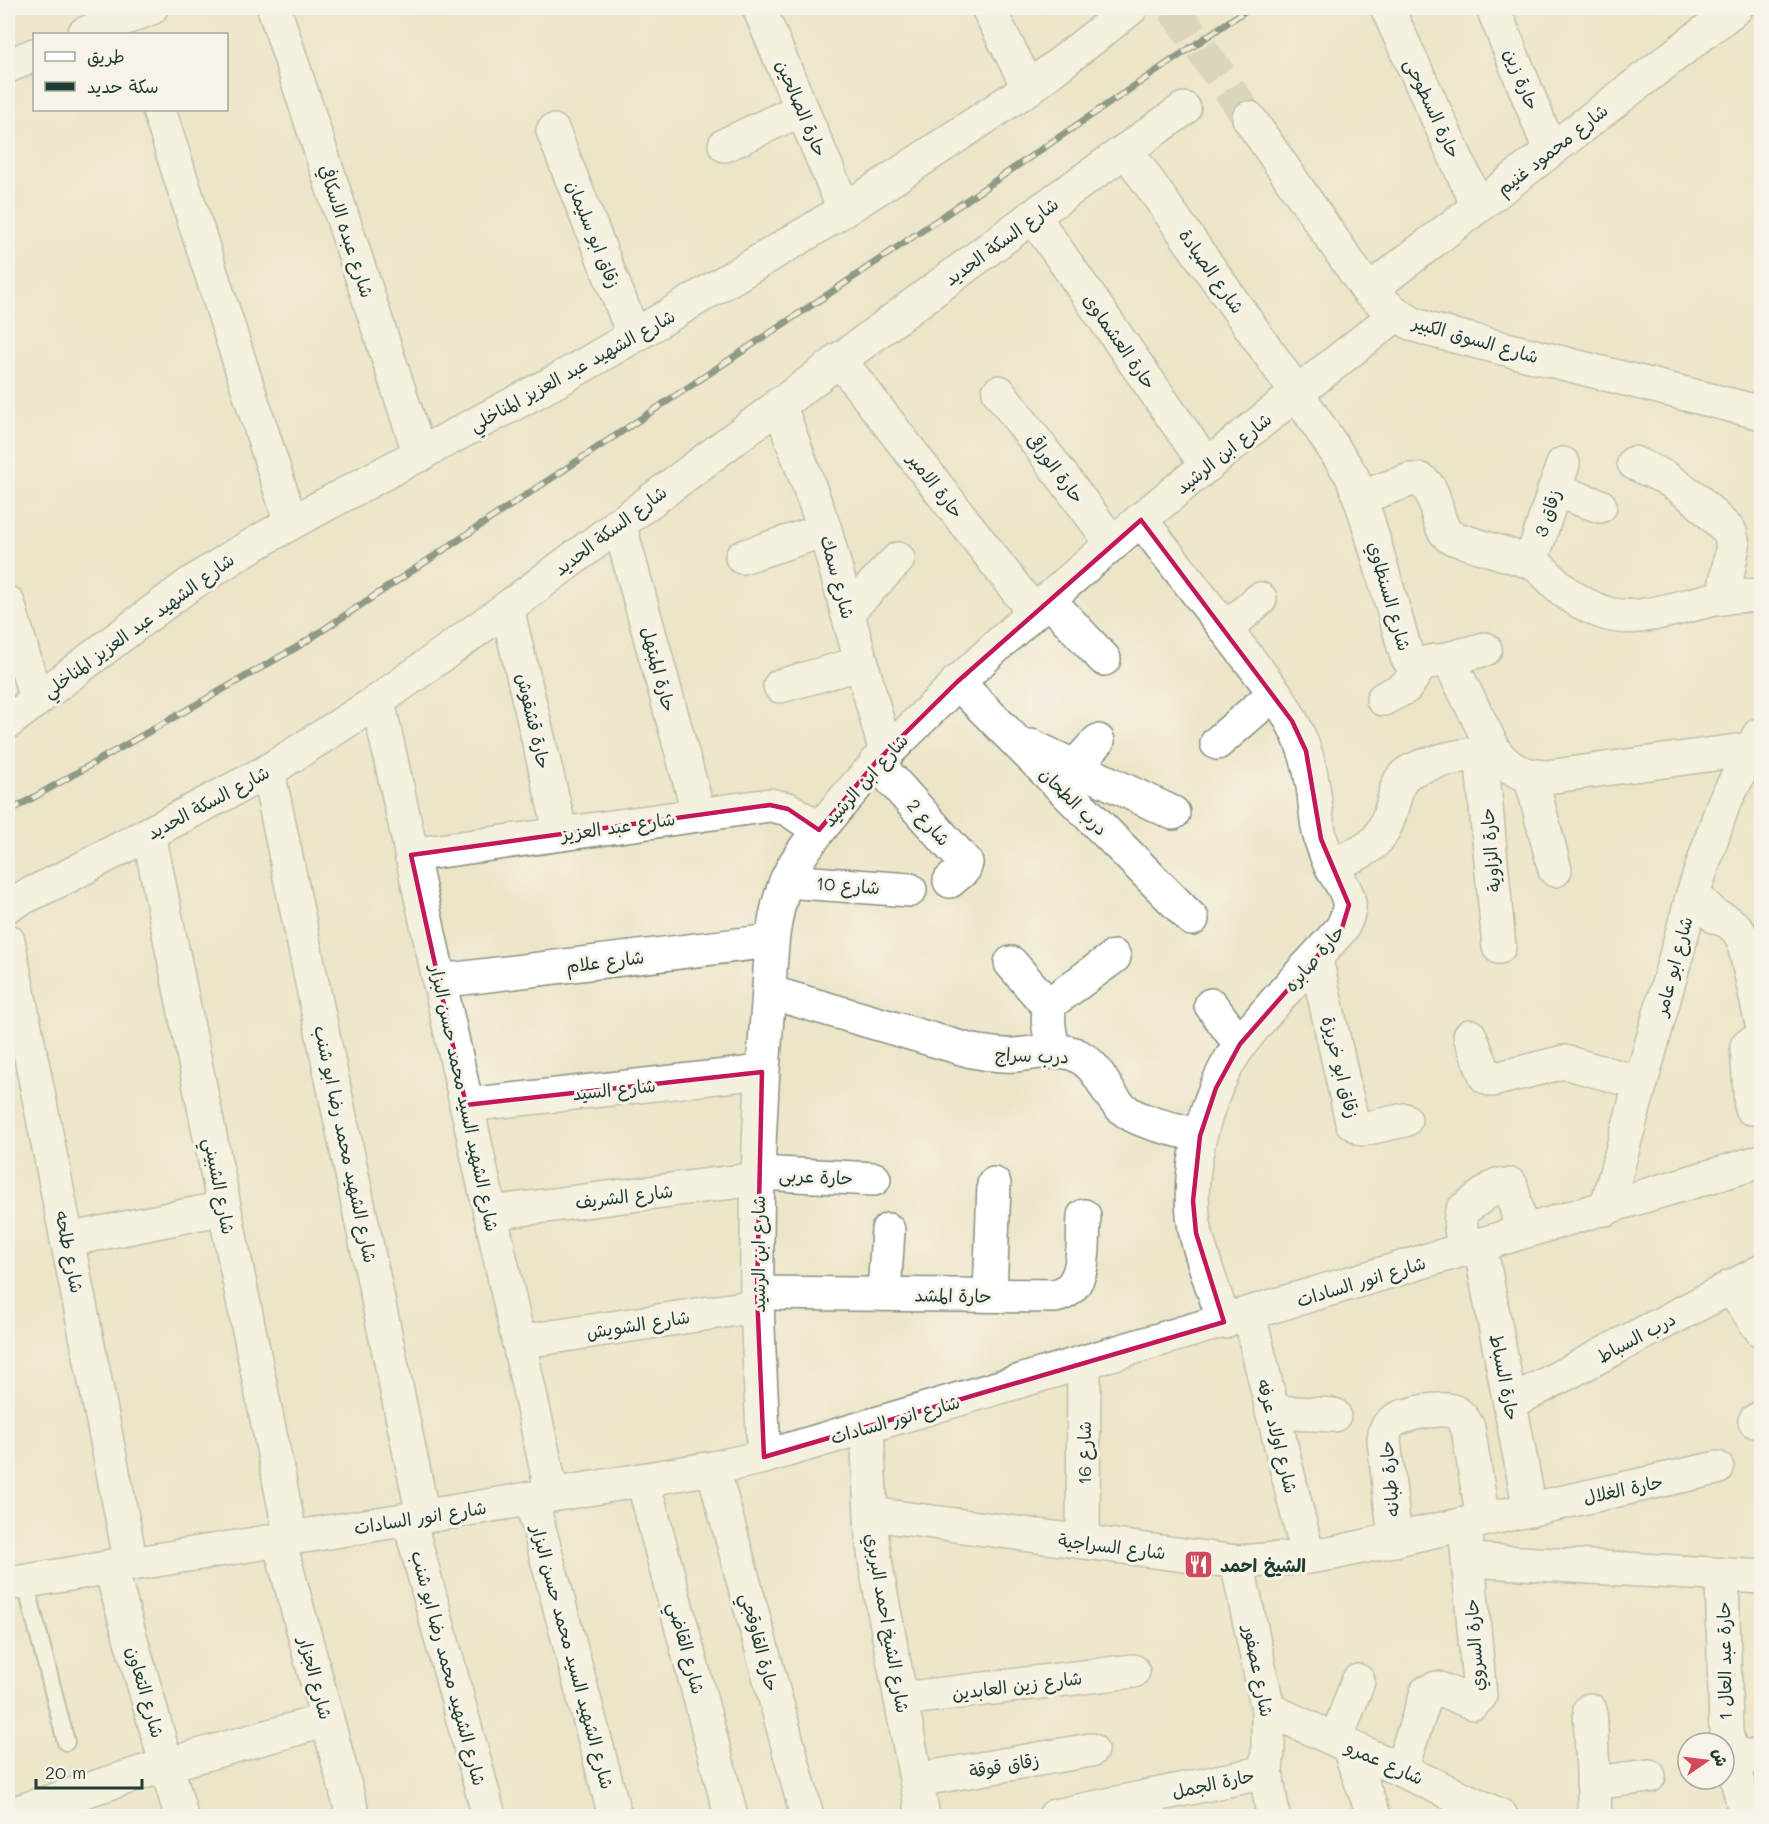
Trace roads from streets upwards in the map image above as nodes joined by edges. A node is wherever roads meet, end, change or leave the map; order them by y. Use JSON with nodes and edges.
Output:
{"nodes":[{"id":1,"x":274,"y":8,"type":"edge"},
{"id":2,"x":759,"y":8,"type":"edge"},
{"id":3,"x":988,"y":8,"type":"edge"},
{"id":4,"x":1131,"y":8,"type":"edge"},
{"id":5,"x":1493,"y":8,"type":"edge"},
{"id":6,"x":1737,"y":8,"type":"edge"},
{"id":7,"x":1388,"y":10,"type":"dead end"},
{"id":8,"x":139,"y":19,"type":"edge"},
{"id":9,"x":88,"y":33,"type":"edge"},
{"id":10,"x":33,"y":55,"type":"edge"},
{"id":11,"x":8,"y":66,"type":"edge"},
{"id":12,"x":1029,"y":88,"type":"junction"},
{"id":13,"x":802,"y":109,"type":"junction"},
{"id":14,"x":1184,"y":109,"type":"dead end"},
{"id":15,"x":159,"y":111,"type":"edge"},
{"id":16,"x":1249,"y":118,"type":"tunnel mouth"},
{"id":17,"x":553,"y":131,"type":"dead end"},
{"id":18,"x":725,"y":145,"type":"dead end"},
{"id":19,"x":1126,"y":150,"type":"junction"},
{"id":20,"x":1550,"y":150,"type":"junction"},
{"id":21,"x":1478,"y":206,"type":"junction"},
{"id":22,"x":844,"y":209,"type":"junction"},
{"id":23,"x":1034,"y":216,"type":"junction"},
{"id":24,"x":1368,"y":291,"type":"junction"},
{"id":25,"x":1396,"y":314,"type":"junction"},
{"id":26,"x":634,"y":336,"type":"junction"},
{"id":27,"x":839,"y":359,"type":"junction"},
{"id":28,"x":999,"y":392,"type":"dead end"},
{"id":29,"x":1297,"y":393,"type":"junction"},
{"id":30,"x":779,"y":404,"type":"junction"},
{"id":31,"x":1761,"y":413,"type":"edge"},
{"id":32,"x":420,"y":455,"type":"junction"},
{"id":33,"x":1634,"y":463,"type":"dead end"},
{"id":34,"x":1207,"y":466,"type":"junction"},
{"id":35,"x":1361,"y":497,"type":"junction"},
{"id":36,"x":1600,"y":506,"type":"dead end"},
{"id":37,"x":1141,"y":520,"type":"junction"},
{"id":38,"x":291,"y":523,"type":"junction"},
{"id":39,"x":619,"y":523,"type":"junction"},
{"id":40,"x":825,"y":530,"type":"junction"},
{"id":41,"x":1113,"y":544,"type":"junction"},
{"id":42,"x":742,"y":557,"type":"dead end"},
{"id":43,"x":898,"y":559,"type":"dead end"},
{"id":44,"x":1532,"y":562,"type":"junction"},
{"id":45,"x":1761,"y":597,"type":"edge"},
{"id":46,"x":1723,"y":598,"type":"junction"},
{"id":47,"x":1260,"y":599,"type":"dead end"},
{"id":48,"x":8,"y":603,"type":"edge"},
{"id":49,"x":1040,"y":605,"type":"junction"},
{"id":50,"x":507,"y":608,"type":"junction"},
{"id":51,"x":847,"y":612,"type":"junction"},
{"id":52,"x":1226,"y":629,"type":"junction"},
{"id":53,"x":1485,"y":649,"type":"dead end"},
{"id":54,"x":1104,"y":659,"type":"dead end"},
{"id":55,"x":1433,"y":662,"type":"junction"},
{"id":56,"x":862,"y":663,"type":"junction"},
{"id":57,"x":957,"y":682,"type":"junction"},
{"id":58,"x":780,"y":686,"type":"dead end"},
{"id":59,"x":1275,"y":693,"type":"junction"},
{"id":60,"x":36,"y":699,"type":"junction"},
{"id":61,"x":1383,"y":699,"type":"dead end"},
{"id":62,"x":378,"y":701,"type":"junction"},
{"id":63,"x":8,"y":722,"type":"edge"},
{"id":64,"x":1011,"y":737,"type":"junction"},
{"id":65,"x":1756,"y":740,"type":"edge"},
{"id":66,"x":1098,"y":741,"type":"dead end"},
{"id":67,"x":1217,"y":743,"type":"dead end"},
{"id":68,"x":1488,"y":752,"type":"junction"},
{"id":69,"x":881,"y":758,"type":"junction"},
{"id":70,"x":1074,"y":767,"type":"junction"},
{"id":71,"x":268,"y":771,"type":"junction"},
{"id":72,"x":1531,"y":777,"type":"junction"},
{"id":73,"x":1173,"y":813,"type":"dead end"},
{"id":74,"x":699,"y":815,"type":"junction"},
{"id":75,"x":819,"y":830,"type":"junction"},
{"id":76,"x":149,"y":834,"type":"junction"},
{"id":77,"x":561,"y":834,"type":"junction"},
{"id":78,"x":411,"y":855,"type":"junction"},
{"id":79,"x":1331,"y":866,"type":"junction"},
{"id":80,"x":1555,"y":870,"type":"dead end"},
{"id":81,"x":786,"y":881,"type":"junction"},
{"id":82,"x":950,"y":881,"type":"dead end"},
{"id":83,"x":910,"y":890,"type":"dead end"},
{"id":84,"x":1693,"y":894,"type":"junction"},
{"id":85,"x":8,"y":905,"type":"edge"},
{"id":86,"x":1192,"y":919,"type":"dead end"},
{"id":87,"x":8,"y":941,"type":"edge"},
{"id":88,"x":771,"y":941,"type":"junction"},
{"id":89,"x":1499,"y":947,"type":"dead end"},
{"id":90,"x":1114,"y":957,"type":"dead end"},
{"id":91,"x":1316,"y":959,"type":"junction"},
{"id":92,"x":1011,"y":963,"type":"dead end"},
{"id":93,"x":439,"y":981,"type":"junction"},
{"id":94,"x":769,"y":992,"type":"junction"},
{"id":95,"x":1211,"y":1005,"type":"dead end"},
{"id":96,"x":1049,"y":1007,"type":"junction"},
{"id":97,"x":1761,"y":1024,"type":"edge"},
{"id":98,"x":1470,"y":1036,"type":"dead end"},
{"id":99,"x":1761,"y":1038,"type":"edge"},
{"id":100,"x":1240,"y":1044,"type":"junction"},
{"id":101,"x":1054,"y":1052,"type":"junction"},
{"id":102,"x":762,"y":1072,"type":"junction"},
{"id":103,"x":1641,"y":1083,"type":"junction"},
{"id":104,"x":466,"y":1105,"type":"junction"},
{"id":105,"x":1751,"y":1108,"type":"dead end"},
{"id":106,"x":1405,"y":1120,"type":"dead end"},
{"id":107,"x":1200,"y":1136,"type":"junction"},
{"id":108,"x":1761,"y":1161,"type":"edge"},
{"id":109,"x":757,"y":1176,"type":"junction"},
{"id":110,"x":874,"y":1179,"type":"dead end"},
{"id":111,"x":994,"y":1184,"type":"dead end"},
{"id":112,"x":224,"y":1208,"type":"junction"},
{"id":113,"x":1606,"y":1209,"type":"junction"},
{"id":114,"x":490,"y":1213,"type":"junction"},
{"id":115,"x":1084,"y":1216,"type":"dead end"},
{"id":116,"x":888,"y":1230,"type":"dead end"},
{"id":117,"x":1522,"y":1232,"type":"junction"},
{"id":118,"x":67,"y":1240,"type":"junction"},
{"id":119,"x":1473,"y":1247,"type":"junction"},
{"id":120,"x":1761,"y":1271,"type":"edge"},
{"id":121,"x":1730,"y":1287,"type":"junction"},
{"id":122,"x":884,"y":1294,"type":"junction"},
{"id":123,"x":990,"y":1295,"type":"junction"},
{"id":124,"x":757,"y":1299,"type":"junction"},
{"id":125,"x":1236,"y":1318,"type":"junction"},
{"id":126,"x":1761,"y":1331,"type":"edge"},
{"id":127,"x":519,"y":1342,"type":"junction"},
{"id":128,"x":1084,"y":1363,"type":"junction"},
{"id":129,"x":1510,"y":1403,"type":"junction"},
{"id":130,"x":1272,"y":1412,"type":"junction"},
{"id":131,"x":1334,"y":1415,"type":"dead end"},
{"id":132,"x":867,"y":1428,"type":"junction"},
{"id":133,"x":764,"y":1457,"type":"junction"},
{"id":134,"x":713,"y":1468,"type":"junction"},
{"id":135,"x":1717,"y":1468,"type":"dead end"},
{"id":136,"x":643,"y":1480,"type":"junction"},
{"id":137,"x":542,"y":1496,"type":"junction"},
{"id":138,"x":1530,"y":1510,"type":"junction"},
{"id":139,"x":871,"y":1514,"type":"junction"},
{"id":140,"x":416,"y":1518,"type":"junction"},
{"id":141,"x":1474,"y":1522,"type":"junction"},
{"id":142,"x":285,"y":1539,"type":"junction"},
{"id":143,"x":1395,"y":1540,"type":"junction"},
{"id":144,"x":1083,"y":1542,"type":"junction"},
{"id":145,"x":1308,"y":1557,"type":"junction"},
{"id":146,"x":1468,"y":1560,"type":"junction"},
{"id":147,"x":1237,"y":1562,"type":"junction"},
{"id":148,"x":121,"y":1565,"type":"junction"},
{"id":149,"x":1722,"y":1576,"type":"junction"},
{"id":150,"x":1761,"y":1577,"type":"edge"},
{"id":151,"x":16,"y":1583,"type":"edge"},
{"id":152,"x":1133,"y":1671,"type":"dead end"},
{"id":153,"x":1358,"y":1680,"type":"dead end"},
{"id":154,"x":901,"y":1699,"type":"junction"},
{"id":155,"x":1268,"y":1709,"type":"junction"},
{"id":156,"x":1590,"y":1710,"type":"dead end"},
{"id":157,"x":327,"y":1720,"type":"junction"},
{"id":158,"x":1342,"y":1743,"type":"junction"},
{"id":159,"x":1092,"y":1750,"type":"dead end"},
{"id":160,"x":1746,"y":1756,"type":"edge"},
{"id":161,"x":166,"y":1765,"type":"junction"},
{"id":162,"x":1401,"y":1769,"type":"junction"},
{"id":163,"x":1266,"y":1772,"type":"junction"},
{"id":164,"x":1648,"y":1776,"type":"dead end"},
{"id":165,"x":916,"y":1780,"type":"junction"},
{"id":166,"x":1593,"y":1783,"type":"junction"},
{"id":167,"x":8,"y":1815,"type":"edge"},
{"id":168,"x":181,"y":1816,"type":"edge"},
{"id":169,"x":353,"y":1816,"type":"edge"},
{"id":170,"x":489,"y":1816,"type":"edge"},
{"id":171,"x":615,"y":1816,"type":"edge"},
{"id":172,"x":731,"y":1816,"type":"edge"},
{"id":173,"x":807,"y":1816,"type":"edge"},
{"id":174,"x":923,"y":1816,"type":"edge"},
{"id":175,"x":1055,"y":1816,"type":"edge"},
{"id":176,"x":1273,"y":1816,"type":"edge"},
{"id":177,"x":1374,"y":1816,"type":"edge"},
{"id":178,"x":1501,"y":1816,"type":"edge"},
{"id":179,"x":1595,"y":1816,"type":"edge"},
{"id":180,"x":1746,"y":1816,"type":"edge"}],
"edges":[{"from":1,"to":32,"type":"street","name":"شارع عبده الاسكافي"},
{"from":2,"to":13,"type":"street","name":"حارة الصالحين"},
{"from":3,"to":12,"type":"street"},
{"from":4,"to":12,"type":"street","name":"شارع الشهيد عبد العزيز المناخلي"},
{"from":5,"to":20,"type":"street","name":"حارة زين"},
{"from":6,"to":20,"type":"street","name":"شارع محمود غنيم"},
{"from":7,"to":21,"type":"street","name":"حارة السطوحى"},
{"from":8,"to":9,"type":"street"},
{"from":10,"to":11,"type":"street"},
{"from":12,"to":22,"type":"street","name":"شارع الشهيد عبد العزيز المناخلي"},
{"from":13,"to":18,"type":"street"},
{"from":13,"to":22,"type":"street","name":"حارة الصالحين"},
{"from":14,"to":19,"type":"street","name":"شارع السكة الحديد"},
{"from":15,"to":38,"type":"street"},
{"from":16,"to":24,"type":"street","name":"شارع السوق الكبير"},
{"from":17,"to":26,"type":"street","name":"زقاق ابو سليمان"},
{"from":19,"to":23,"type":"street","name":"شارع السكة الحديد"},
{"from":19,"to":29,"type":"street","name":"شارع الصيادة"},
{"from":20,"to":21,"type":"street","name":"شارع محمود غنيم"},
{"from":21,"to":24,"type":"street","name":"شارع محمود غنيم"},
{"from":22,"to":26,"type":"street","name":"شارع الشهيد عبد العزيز المناخلي"},
{"from":23,"to":27,"type":"street","name":"شارع السكة الحديد"},
{"from":23,"to":34,"type":"street","name":"حارة العشماوى"},
{"from":24,"to":25,"type":"street","name":"شارع السوق الكبير"},
{"from":25,"to":29,"type":"street","name":"شارع ابن الرشيد"},
{"from":25,"to":31,"type":"street","name":"شارع السوق الكبير"},
{"from":26,"to":32,"type":"street","name":"شارع الشهيد عبد العزيز المناخلي"},
{"from":27,"to":30,"type":"street","name":"شارع السكة الحديد"},
{"from":27,"to":49,"type":"street","name":"حارة الامير"},
{"from":28,"to":41,"type":"street","name":"حارة الوراقى"},
{"from":29,"to":34,"type":"street","name":"شارع ابن الرشيد"},
{"from":29,"to":35,"type":"street","name":"شارع السنطاوي"},
{"from":30,"to":39,"type":"street","name":"شارع السكة الحديد"},
{"from":30,"to":40,"type":"street","name":"شارع سمك"},
{"from":32,"to":38,"type":"street","name":"شارع الشهيد عبد العزيز المناخلي"},
{"from":33,"to":46,"type":"street"},
{"from":34,"to":37,"type":"street","name":"شارع ابن الرشيد"},
{"from":35,"to":44,"type":"street"},
{"from":35,"to":55,"type":"street","name":"شارع السنطاوي"},
{"from":36,"to":44,"type":"street","name":"زقاق 3"},
{"from":37,"to":41,"type":"street","name":"شارع ابن الرشيد"},
{"from":37,"to":52,"type":"street","name":"حارة صابره"},
{"from":38,"to":60,"type":"street","name":"شارع الشهيد عبد العزيز المناخلي"},
{"from":39,"to":50,"type":"street","name":"شارع السكة الحديد"},
{"from":39,"to":74,"type":"street","name":"حارة المبتهل"},
{"from":40,"to":42,"type":"street"},
{"from":40,"to":51,"type":"street","name":"شارع سمك"},
{"from":41,"to":49,"type":"street","name":"شارع ابن الرشيد"},
{"from":43,"to":51,"type":"street"},
{"from":44,"to":46,"type":"street"},
{"from":45,"to":46,"type":"street"},
{"from":47,"to":52,"type":"street"},
{"from":48,"to":60,"type":"street"},
{"from":49,"to":54,"type":"street","name":"حارة الامير"},
{"from":49,"to":57,"type":"street","name":"شارع ابن الرشيد"},
{"from":50,"to":62,"type":"street","name":"شارع السكة الحديد"},
{"from":50,"to":77,"type":"street","name":"حارة قشقوش"},
{"from":51,"to":56,"type":"street","name":"شارع سمك"},
{"from":52,"to":59,"type":"street","name":"حارة صابره"},
{"from":53,"to":55,"type":"street"},
{"from":55,"to":61,"type":"street"},
{"from":55,"to":68,"type":"street","name":"شارع السنطاوي"},
{"from":56,"to":58,"type":"street"},
{"from":56,"to":69,"type":"street","name":"شارع سمك"},
{"from":57,"to":64,"type":"street","name":"درب الطحان"},
{"from":57,"to":69,"type":"street","name":"شارع ابن الرشيد"},
{"from":59,"to":67,"type":"street"},
{"from":59,"to":79,"type":"street","name":"حارة صابره"},
{"from":60,"to":63,"type":"street","name":"شارع الشهيد عبد العزيز المناخلي"},
{"from":62,"to":71,"type":"street","name":"شارع السكة الحديد"},
{"from":62,"to":78,"type":"street","name":"شارع الشهيد السيد محمد حسن البزار"},
{"from":64,"to":70,"type":"street"},
{"from":64,"to":86,"type":"street","name":"درب الطحان"},
{"from":65,"to":72,"type":"street"},
{"from":65,"to":84,"type":"street","name":"شارع ابو عامر"},
{"from":66,"to":70,"type":"street"},
{"from":68,"to":72,"type":"street","name":"شارع السنطاوي"},
{"from":68,"to":79,"type":"street"},
{"from":68,"to":89,"type":"street","name":"حارة الزاوية"},
{"from":69,"to":75,"type":"street","name":"شارع ابن الرشيد"},
{"from":69,"to":82,"type":"street","name":"شارع 2"},
{"from":70,"to":73,"type":"street"},
{"from":71,"to":76,"type":"street","name":"شارع السكة الحديد"},
{"from":71,"to":140,"type":"street","name":"شارع الشهيد محمد رضا ابو شنب"},
{"from":72,"to":80,"type":"street"},
{"from":74,"to":75,"type":"street","name":"شارع عبد العزيز"},
{"from":74,"to":77,"type":"street","name":"شارع عبد العزيز"},
{"from":75,"to":81,"type":"street","name":"شارع ابن الرشيد"},
{"from":76,"to":85,"type":"street","name":"شارع السكة الحديد"},
{"from":76,"to":112,"type":"street","name":"شارع الشبيني"},
{"from":77,"to":78,"type":"street","name":"شارع عبد العزيز"},
{"from":78,"to":93,"type":"street","name":"شارع الشهيد السيد محمد حسن البزار"},
{"from":79,"to":91,"type":"street","name":"حارة صابره"},
{"from":81,"to":83,"type":"street","name":"شارع 10"},
{"from":81,"to":88,"type":"street","name":"شارع ابن الرشيد"},
{"from":84,"to":97,"type":"street"},
{"from":84,"to":103,"type":"street","name":"شارع ابو عامر"},
{"from":87,"to":118,"type":"street","name":"شارع طلحه"},
{"from":88,"to":93,"type":"street","name":"شارع علام"},
{"from":88,"to":94,"type":"street","name":"شارع ابن الرشيد"},
{"from":90,"to":96,"type":"street"},
{"from":91,"to":100,"type":"street","name":"حارة صابره"},
{"from":91,"to":106,"type":"street","name":"زقاق ابو خريزة"},
{"from":92,"to":96,"type":"street"},
{"from":93,"to":104,"type":"street","name":"شارع الشهيد السيد محمد حسن البزار"},
{"from":94,"to":101,"type":"street","name":"درب سراج"},
{"from":94,"to":102,"type":"street","name":"شارع ابن الرشيد"},
{"from":95,"to":100,"type":"street"},
{"from":96,"to":101,"type":"street"},
{"from":98,"to":103,"type":"street"},
{"from":99,"to":105,"type":"street"},
{"from":100,"to":107,"type":"street","name":"حارة صابره"},
{"from":101,"to":107,"type":"street","name":"درب سراج"},
{"from":102,"to":104,"type":"street","name":"شارع السيد"},
{"from":102,"to":109,"type":"street","name":"شارع ابن الرشيد"},
{"from":103,"to":113,"type":"street","name":"شارع ابو عامر"},
{"from":104,"to":114,"type":"street","name":"شارع الشهيد السيد محمد حسن البزار"},
{"from":107,"to":125,"type":"street","name":"حارة صابره"},
{"from":108,"to":113,"type":"street","name":"شارع انور السادات"},
{"from":109,"to":110,"type":"street","name":"حارة عربى"},
{"from":109,"to":114,"type":"street","name":"شارع الشريف"},
{"from":109,"to":124,"type":"street","name":"شارع ابن الرشيد"},
{"from":111,"to":123,"type":"street"},
{"from":112,"to":118,"type":"street"},
{"from":112,"to":142,"type":"street","name":"شارع الشبيني"},
{"from":113,"to":117,"type":"street","name":"شارع انور السادات"},
{"from":114,"to":127,"type":"street","name":"شارع الشهيد السيد محمد حسن البزار"},
{"from":115,"to":123,"type":"street","name":"حارة المشد"},
{"from":116,"to":122,"type":"street"},
{"from":117,"to":119,"type":"street","name":"شارع انور السادات"},
{"from":117,"to":119,"type":"street","name":"حارة السباط"},
{"from":118,"to":148,"type":"street","name":"شارع طلحه"},
{"from":119,"to":125,"type":"street","name":"شارع انور السادات"},
{"from":119,"to":129,"type":"street","name":"حارة السباط"},
{"from":120,"to":121,"type":"street","name":"درب السباط"},
{"from":121,"to":126,"type":"street"},
{"from":121,"to":129,"type":"street","name":"درب السباط"},
{"from":122,"to":123,"type":"street","name":"حارة المشد"},
{"from":122,"to":124,"type":"street","name":"حارة المشد"},
{"from":124,"to":127,"type":"street","name":"شارع الشويش"},
{"from":124,"to":133,"type":"street","name":"شارع ابن الرشيد"},
{"from":125,"to":128,"type":"street","name":"شارع انور السادات"},
{"from":125,"to":130,"type":"street","name":"شارع اولاد عرفه"},
{"from":127,"to":137,"type":"street","name":"شارع الشهيد السيد محمد حسن البزار"},
{"from":128,"to":132,"type":"street","name":"شارع انور السادات"},
{"from":128,"to":144,"type":"street","name":"شارع 16"},
{"from":129,"to":138,"type":"street","name":"حارة السباط"},
{"from":130,"to":131,"type":"street"},
{"from":130,"to":145,"type":"street","name":"شارع اولاد عرفه"},
{"from":132,"to":133,"type":"street","name":"شارع انور السادات"},
{"from":132,"to":139,"type":"street","name":"شارع الشيخ احمد البربري"},
{"from":133,"to":134,"type":"street","name":"شارع انور السادات"},
{"from":134,"to":136,"type":"street","name":"شارع انور السادات"},
{"from":134,"to":173,"type":"street","name":"حارة القاوقجي"},
{"from":135,"to":138,"type":"street","name":"حارة الغلال"},
{"from":136,"to":137,"type":"street","name":"شارع انور السادات"},
{"from":136,"to":172,"type":"street","name":"شارع القاضي"},
{"from":137,"to":140,"type":"street","name":"شارع انور السادات"},
{"from":137,"to":171,"type":"street","name":"شارع الشهيد السيد محمد حسن البزار"},
{"from":138,"to":141,"type":"street","name":"شارع السراجية"},
{"from":139,"to":144,"type":"street","name":"شارع السراجية"},
{"from":139,"to":154,"type":"street","name":"شارع الشيخ احمد البربري"},
{"from":140,"to":142,"type":"street","name":"شارع انور السادات"},
{"from":140,"to":170,"type":"street","name":"شارع الشهيد محمد رضا ابو شنب"},
{"from":141,"to":143,"type":"street","name":"شارع السراجية"},
{"from":141,"to":143,"type":"street","name":"حارة طبانه"},
{"from":141,"to":146,"type":"street","name":"حارة السروي"},
{"from":142,"to":148,"type":"street","name":"شارع انور السادات"},
{"from":142,"to":157,"type":"street","name":"شارع الجزار"},
{"from":143,"to":145,"type":"street","name":"شارع السراجية"},
{"from":144,"to":147,"type":"street","name":"شارع السراجية"},
{"from":145,"to":147,"type":"street","name":"شارع السراجية"},
{"from":146,"to":149,"type":"street"},
{"from":146,"to":162,"type":"street","name":"حارة السروي"},
{"from":147,"to":155,"type":"street","name":"شارع عصفور"},
{"from":148,"to":151,"type":"street","name":"شارع انور السادات"},
{"from":148,"to":161,"type":"street","name":"شارع التعاون"},
{"from":149,"to":150,"type":"street"},
{"from":149,"to":160,"type":"street","name":"حارة عبد العال 1"},
{"from":152,"to":154,"type":"street","name":"شارع زين العابدين"},
{"from":153,"to":158,"type":"street"},
{"from":154,"to":165,"type":"street","name":"شارع الشيخ احمد البربري"},
{"from":155,"to":158,"type":"street","name":"شارع عمرو"},
{"from":155,"to":163,"type":"street","name":"شارع عصفور"},
{"from":156,"to":166,"type":"street"},
{"from":157,"to":161,"type":"street"},
{"from":157,"to":169,"type":"street","name":"شارع الجزار"},
{"from":158,"to":162,"type":"street","name":"شارع عمرو"},
{"from":158,"to":177,"type":"street"},
{"from":159,"to":165,"type":"street","name":"زقاق قوقة"},
{"from":160,"to":180,"type":"street","name":"حارة عبد العال 1"},
{"from":161,"to":167,"type":"street"},
{"from":161,"to":168,"type":"street","name":"شارع التعاون"},
{"from":162,"to":178,"type":"street","name":"شارع عمرو"},
{"from":163,"to":175,"type":"street","name":"حارة الجمل"},
{"from":163,"to":176,"type":"street","name":"شارع عصفور"},
{"from":164,"to":166,"type":"street"},
{"from":165,"to":174,"type":"street","name":"شارع الشيخ احمد البربري"},
{"from":166,"to":179,"type":"street"}]}
